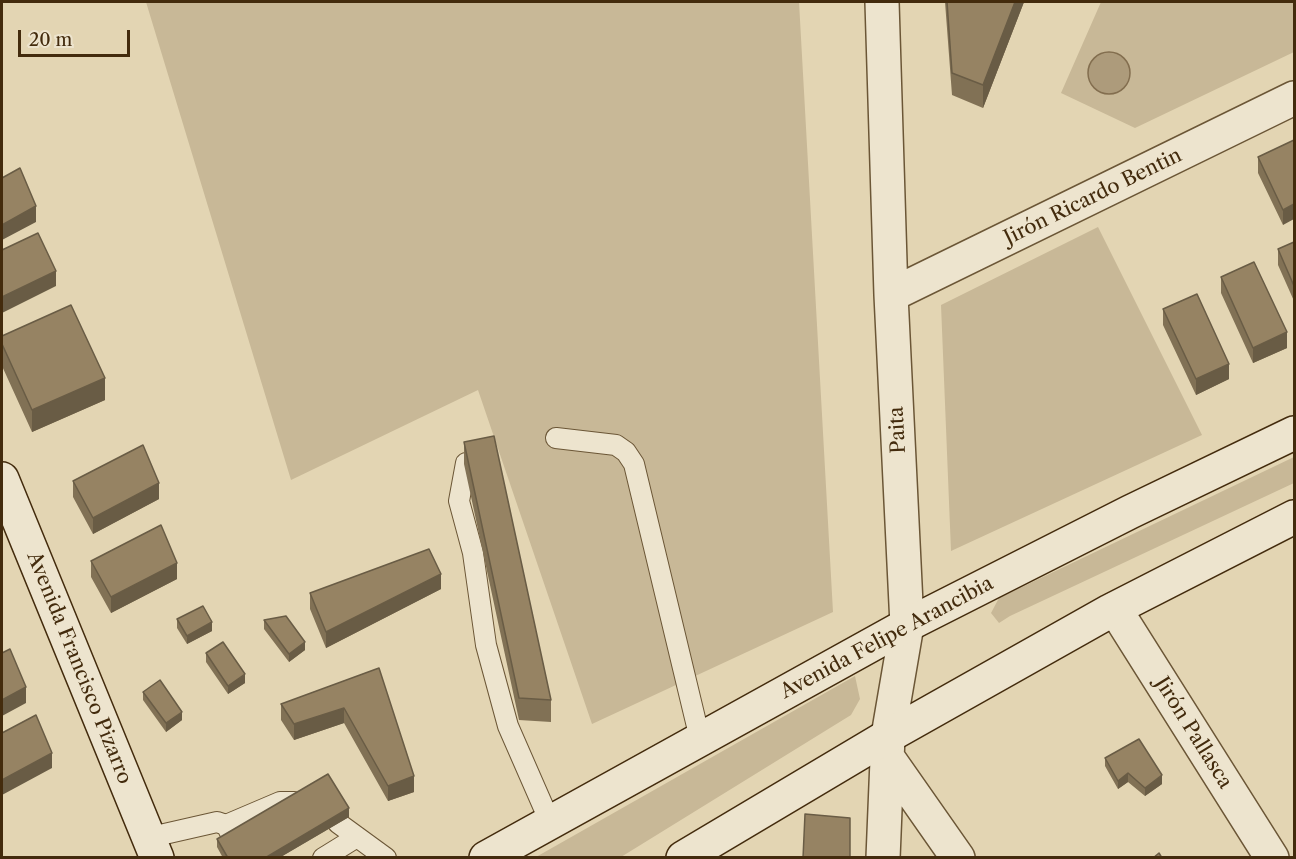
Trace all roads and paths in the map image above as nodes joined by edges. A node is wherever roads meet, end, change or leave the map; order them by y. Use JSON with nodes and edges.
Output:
{"nodes":[{"id":1,"x":882,"y":2,"type":"edge"},
{"id":2,"x":1294,"y":98,"type":"edge"},
{"id":3,"x":891,"y":295,"type":"junction"},
{"id":4,"x":1294,"y":433,"type":"edge"},
{"id":5,"x":556,"y":438,"type":"dead end"},
{"id":6,"x":466,"y":463,"type":"edge"},
{"id":7,"x":2,"y":479,"type":"edge"},
{"id":8,"x":1294,"y":517,"type":"edge"},
{"id":9,"x":1115,"y":609,"type":"junction"},
{"id":10,"x":907,"y":626,"type":"junction"},
{"id":11,"x":700,"y":739,"type":"junction"},
{"id":12,"x":888,"y":747,"type":"junction"},
{"id":13,"x":294,"y":802,"type":"edge"},
{"id":14,"x":338,"y":822,"type":"edge"},
{"id":15,"x":550,"y":822,"type":"junction"},
{"id":16,"x":357,"y":837,"type":"junction"},
{"id":17,"x":154,"y":848,"type":"edge"},
{"id":18,"x":323,"y":858,"type":"edge"},
{"id":19,"x":386,"y":858,"type":"edge"},
{"id":20,"x":486,"y":858,"type":"edge"},
{"id":21,"x":683,"y":858,"type":"edge"},
{"id":22,"x":883,"y":858,"type":"edge"},
{"id":23,"x":958,"y":858,"type":"edge"},
{"id":24,"x":1272,"y":858,"type":"edge"}],
"edges":[{"from":1,"to":3,"type":"main road","name":"Paita"},
{"from":2,"to":3,"type":"main road","name":"Jirón Ricardo Bentin"},
{"from":3,"to":10,"type":"main road","name":"Paita"},
{"from":4,"to":10,"type":"main road","name":"Avenida Felipe Arancibia"},
{"from":5,"to":11,"type":"lane"},
{"from":6,"to":15,"type":"lane"},
{"from":7,"to":17,"type":"main road","name":"Avenida Francisco Pizarro"},
{"from":8,"to":9,"type":"main road"},
{"from":9,"to":12,"type":"main road"},
{"from":9,"to":24,"type":"main road","name":"Jirón Pallasca"},
{"from":10,"to":11,"type":"main road","name":"Avenida Felipe Arancibia"},
{"from":10,"to":12,"type":"main road","name":"Paita"},
{"from":11,"to":15,"type":"main road","name":"Avenida Felipe Arancibia"},
{"from":12,"to":21,"type":"main road"},
{"from":12,"to":22,"type":"main road","name":"Paita"},
{"from":12,"to":23,"type":"main road"},
{"from":13,"to":17,"type":"lane"},
{"from":14,"to":16,"type":"lane"},
{"from":15,"to":20,"type":"main road","name":"Avenida Felipe Arancibia"},
{"from":16,"to":18,"type":"lane"},
{"from":16,"to":19,"type":"lane"}]}
